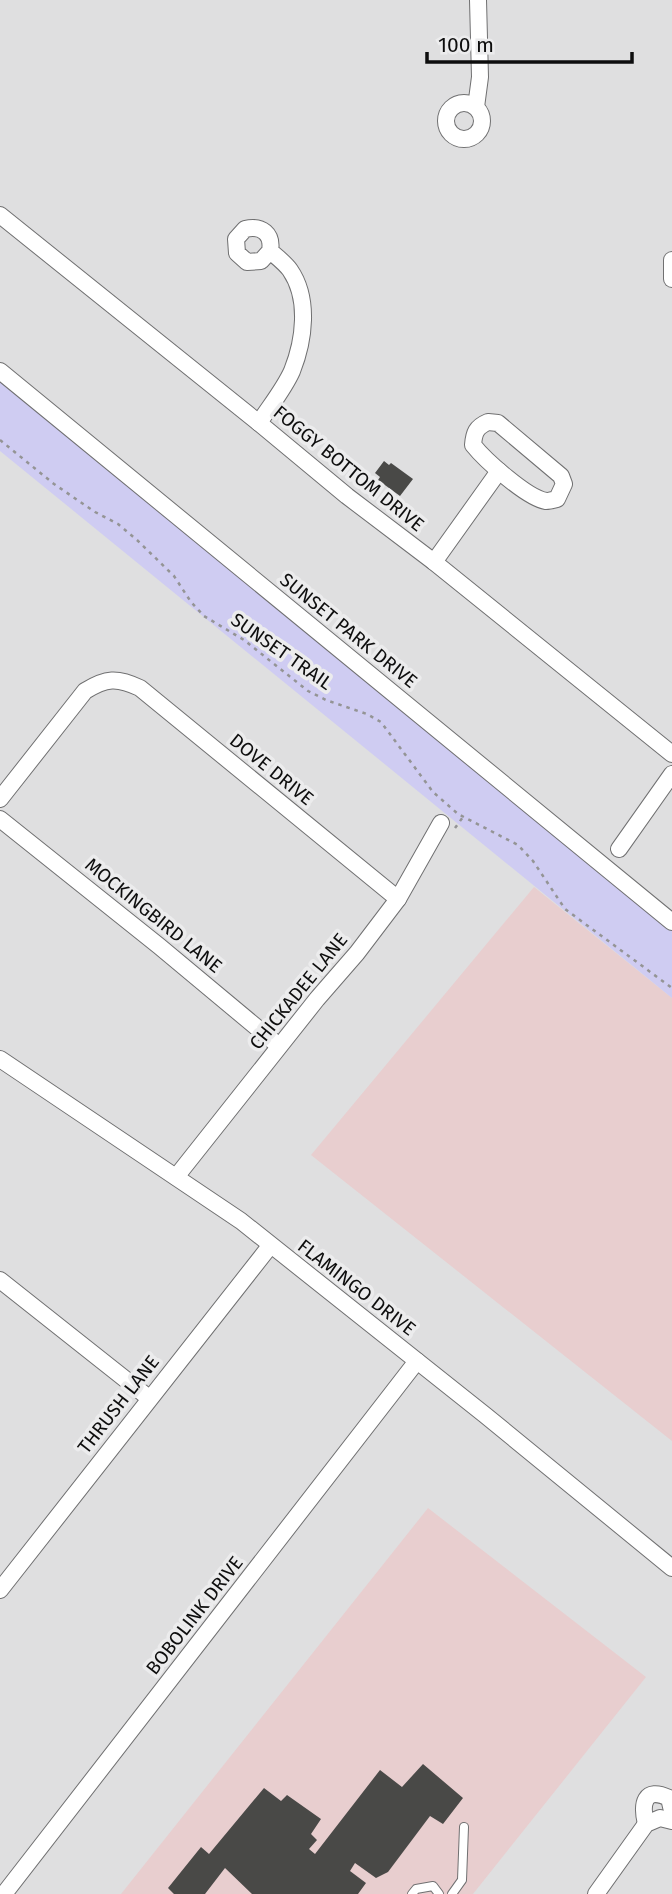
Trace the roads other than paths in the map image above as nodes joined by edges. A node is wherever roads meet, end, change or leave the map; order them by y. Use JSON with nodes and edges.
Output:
{"nodes":[{"id":1,"x":478,"y":0,"type":"edge"},
{"id":2,"x":475,"y":107,"type":"dead end"},
{"id":3,"x":0,"y":215,"type":"edge"},
{"id":4,"x":270,"y":251,"type":"dead end"},
{"id":5,"x":672,"y":260,"type":"edge"},
{"id":6,"x":672,"y":279,"type":"edge"},
{"id":7,"x":0,"y":371,"type":"edge"},
{"id":8,"x":260,"y":423,"type":"junction"},
{"id":9,"x":499,"y":471,"type":"junction"},
{"id":10,"x":434,"y":562,"type":"junction"},
{"id":11,"x":672,"y":754,"type":"edge"},
{"id":12,"x":672,"y":774,"type":"edge"},
{"id":13,"x":0,"y":799,"type":"edge"},
{"id":14,"x":0,"y":819,"type":"edge"},
{"id":15,"x":441,"y":822,"type":"dead end"},
{"id":16,"x":620,"y":849,"type":"dead end"},
{"id":17,"x":398,"y":899,"type":"junction"},
{"id":18,"x":672,"y":922,"type":"edge"},
{"id":19,"x":279,"y":1046,"type":"junction"},
{"id":20,"x":0,"y":1059,"type":"edge"},
{"id":21,"x":176,"y":1177,"type":"junction"},
{"id":22,"x":270,"y":1245,"type":"junction"},
{"id":23,"x":0,"y":1280,"type":"edge"},
{"id":24,"x":417,"y":1361,"type":"junction"},
{"id":25,"x":149,"y":1398,"type":"junction"},
{"id":26,"x":672,"y":1568,"type":"edge"},
{"id":27,"x":0,"y":1590,"type":"edge"},
{"id":28,"x":663,"y":1819,"type":"edge"},
{"id":29,"x":464,"y":1827,"type":"dead end"},
{"id":30,"x":4,"y":1894,"type":"edge"},
{"id":31,"x":412,"y":1894,"type":"edge"},
{"id":32,"x":439,"y":1894,"type":"edge"},
{"id":33,"x":452,"y":1894,"type":"edge"},
{"id":34,"x":596,"y":1894,"type":"edge"}],
"edges":[{"from":1,"to":2,"type":"street"},
{"from":3,"to":8,"type":"street","name":"FOGGY BOTTOM DRIVE"},
{"from":4,"to":8,"type":"street"},
{"from":5,"to":6,"type":"street"},
{"from":7,"to":18,"type":"street","name":"SUNSET PARK DRIVE"},
{"from":8,"to":10,"type":"street","name":"FOGGY BOTTOM DRIVE"},
{"from":9,"to":9,"type":"street"},
{"from":9,"to":10,"type":"street"},
{"from":10,"to":11,"type":"street","name":"FOGGY BOTTOM DRIVE"},
{"from":12,"to":16,"type":"street"},
{"from":13,"to":17,"type":"street","name":"DOVE DRIVE"},
{"from":14,"to":19,"type":"street","name":"MOCKINGBIRD LANE"},
{"from":15,"to":17,"type":"street","name":"CHICKADEE LANE"},
{"from":17,"to":19,"type":"street","name":"CHICKADEE LANE"},
{"from":19,"to":21,"type":"street","name":"CHICKADEE LANE"},
{"from":20,"to":21,"type":"street","name":"FLAMINGO DRIVE"},
{"from":21,"to":22,"type":"street","name":"FLAMINGO DRIVE"},
{"from":22,"to":24,"type":"street","name":"FLAMINGO DRIVE"},
{"from":22,"to":25,"type":"street","name":"THRUSH LANE"},
{"from":23,"to":25,"type":"street"},
{"from":24,"to":26,"type":"street","name":"FLAMINGO DRIVE"},
{"from":24,"to":30,"type":"street","name":"BOBOLINK DRIVE"},
{"from":25,"to":27,"type":"street","name":"THRUSH LANE"},
{"from":28,"to":34,"type":"street"},
{"from":29,"to":33,"type":"lane"},
{"from":31,"to":32,"type":"lane"}]}
